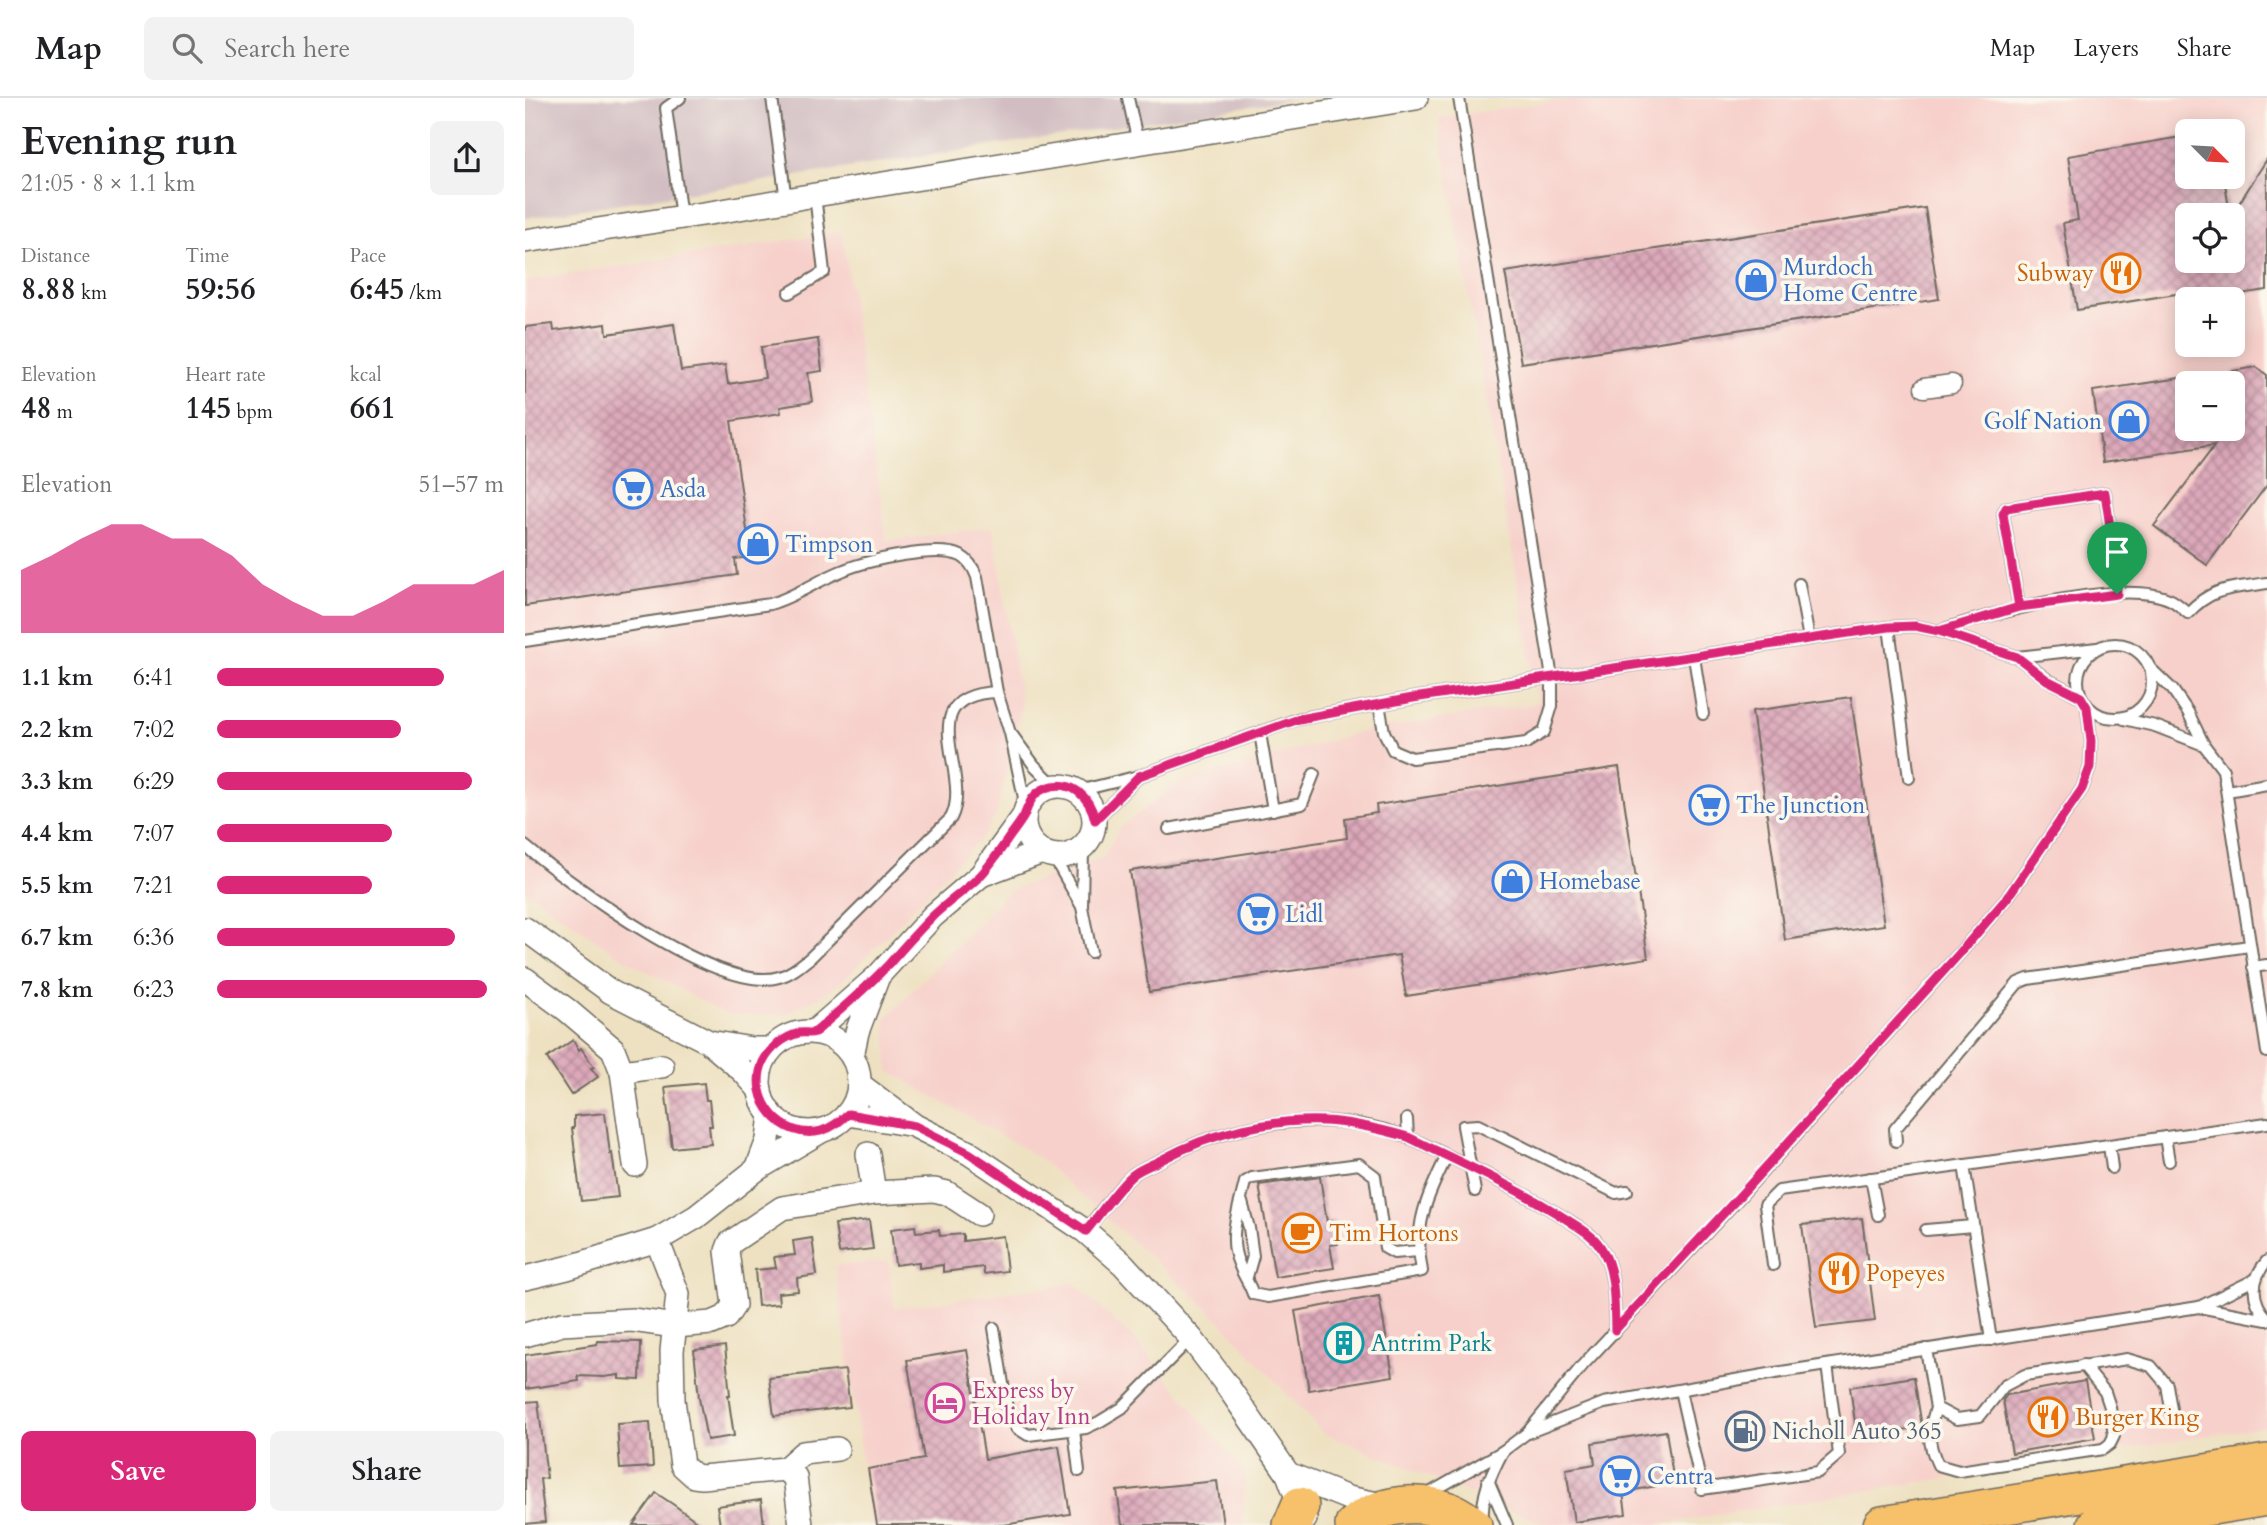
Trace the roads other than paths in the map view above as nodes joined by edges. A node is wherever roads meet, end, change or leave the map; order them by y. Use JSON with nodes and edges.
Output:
{"nodes":[{"id":1,"x":680,"y":98,"type":"edge"},
{"id":2,"x":772,"y":98,"type":"edge"},
{"id":3,"x":1128,"y":98,"type":"edge"},
{"id":4,"x":1416,"y":98,"type":"edge"},
{"id":5,"x":1459,"y":98,"type":"edge"},
{"id":6,"x":1357,"y":103,"type":"edge"},
{"id":7,"x":1138,"y":143,"type":"junction"},
{"id":8,"x":814,"y":195,"type":"junction"},
{"id":9,"x":786,"y":200,"type":"junction"},
{"id":10,"x":681,"y":217,"type":"junction"},
{"id":11,"x":525,"y":241,"type":"edge"},
{"id":12,"x":789,"y":293,"type":"dead end"},
{"id":13,"x":1952,"y":384,"type":"dead end"},
{"id":14,"x":1924,"y":388,"type":"dead end"},
{"id":15,"x":2267,"y":583,"type":"edge"},
{"id":16,"x":1799,"y":584,"type":"dead end"},
{"id":17,"x":2117,"y":594,"type":"junction"},
{"id":18,"x":2019,"y":607,"type":"junction"},
{"id":19,"x":1889,"y":627,"type":"junction"},
{"id":20,"x":1939,"y":631,"type":"junction"},
{"id":21,"x":1809,"y":639,"type":"junction"},
{"id":22,"x":525,"y":641,"type":"edge"},
{"id":23,"x":2097,"y":648,"type":"junction"},
{"id":24,"x":1694,"y":657,"type":"junction"},
{"id":25,"x":2017,"y":657,"type":"junction"},
{"id":26,"x":2151,"y":669,"type":"junction"},
{"id":27,"x":1552,"y":678,"type":"junction"},
{"id":28,"x":997,"y":692,"type":"junction"},
{"id":29,"x":2084,"y":702,"type":"junction"},
{"id":30,"x":1380,"y":705,"type":"junction"},
{"id":31,"x":1703,"y":713,"type":"dead end"},
{"id":32,"x":2122,"y":718,"type":"junction"},
{"id":33,"x":1010,"y":733,"type":"junction"},
{"id":34,"x":1260,"y":733,"type":"junction"},
{"id":35,"x":2204,"y":746,"type":"junction"},
{"id":36,"x":1314,"y":774,"type":"dead end"},
{"id":37,"x":1139,"y":776,"type":"junction"},
{"id":38,"x":1909,"y":778,"type":"dead end"},
{"id":39,"x":2267,"y":784,"type":"edge"},
{"id":40,"x":1055,"y":786,"type":"junction"},
{"id":41,"x":1078,"y":791,"type":"junction"},
{"id":42,"x":2227,"y":791,"type":"junction"},
{"id":43,"x":1273,"y":810,"type":"junction"},
{"id":44,"x":1025,"y":812,"type":"junction"},
{"id":45,"x":1095,"y":820,"type":"junction"},
{"id":46,"x":1169,"y":829,"type":"dead end"},
{"id":47,"x":525,"y":846,"type":"edge"},
{"id":48,"x":1083,"y":847,"type":"junction"},
{"id":49,"x":1047,"y":854,"type":"junction"},
{"id":50,"x":981,"y":875,"type":"junction"},
{"id":51,"x":1082,"y":907,"type":"junction"},
{"id":52,"x":525,"y":929,"type":"edge"},
{"id":53,"x":2249,"y":946,"type":"junction"},
{"id":54,"x":1091,"y":952,"type":"dead end"},
{"id":55,"x":2267,"y":965,"type":"edge"},
{"id":56,"x":2253,"y":967,"type":"junction"},
{"id":57,"x":878,"y":976,"type":"junction"},
{"id":58,"x":525,"y":979,"type":"edge"},
{"id":59,"x":814,"y":1032,"type":"junction"},
{"id":60,"x":709,"y":1042,"type":"junction"},
{"id":61,"x":771,"y":1049,"type":"junction"},
{"id":62,"x":2267,"y":1052,"type":"edge"},
{"id":63,"x":852,"y":1056,"type":"junction"},
{"id":64,"x":661,"y":1066,"type":"dead end"},
{"id":65,"x":622,"y":1072,"type":"junction"},
{"id":66,"x":860,"y":1085,"type":"junction"},
{"id":67,"x":760,"y":1090,"type":"junction"},
{"id":68,"x":771,"y":1114,"type":"junction"},
{"id":69,"x":848,"y":1114,"type":"junction"},
{"id":70,"x":1407,"y":1119,"type":"dead end"},
{"id":71,"x":2267,"y":1123,"type":"edge"},
{"id":72,"x":915,"y":1126,"type":"junction"},
{"id":73,"x":821,"y":1131,"type":"junction"},
{"id":74,"x":1408,"y":1137,"type":"junction"},
{"id":75,"x":2165,"y":1137,"type":"junction"},
{"id":76,"x":1896,"y":1141,"type":"dead end"},
{"id":77,"x":2109,"y":1145,"type":"junction"},
{"id":78,"x":868,"y":1154,"type":"dead end"},
{"id":79,"x":1447,"y":1156,"type":"junction"},
{"id":80,"x":2169,"y":1161,"type":"dead end"},
{"id":81,"x":635,"y":1165,"type":"dead end"},
{"id":82,"x":1964,"y":1165,"type":"junction"},
{"id":83,"x":1471,"y":1168,"type":"junction"},
{"id":84,"x":2112,"y":1168,"type":"dead end"},
{"id":85,"x":757,"y":1169,"type":"junction"},
{"id":86,"x":1871,"y":1178,"type":"junction"},
{"id":87,"x":1475,"y":1191,"type":"dead end"},
{"id":88,"x":1627,"y":1191,"type":"dead end"},
{"id":89,"x":874,"y":1192,"type":"junction"},
{"id":90,"x":1241,"y":1200,"type":"junction"},
{"id":91,"x":979,"y":1214,"type":"dead end"},
{"id":92,"x":1878,"y":1215,"type":"dead end"},
{"id":93,"x":1973,"y":1226,"type":"junction"},
{"id":94,"x":1926,"y":1230,"type":"dead end"},
{"id":95,"x":1086,"y":1231,"type":"junction"},
{"id":96,"x":657,"y":1240,"type":"junction"},
{"id":97,"x":1418,"y":1251,"type":"junction"},
{"id":98,"x":2267,"y":1261,"type":"edge"},
{"id":99,"x":1773,"y":1265,"type":"dead end"},
{"id":100,"x":1247,"y":1277,"type":"junction"},
{"id":101,"x":525,"y":1278,"type":"edge"},
{"id":102,"x":2256,"y":1279,"type":"junction"},
{"id":103,"x":2199,"y":1307,"type":"junction"},
{"id":104,"x":2267,"y":1319,"type":"edge"},
{"id":105,"x":675,"y":1326,"type":"junction"},
{"id":106,"x":993,"y":1328,"type":"dead end"},
{"id":107,"x":1615,"y":1330,"type":"junction"},
{"id":108,"x":525,"y":1335,"type":"edge"},
{"id":109,"x":1191,"y":1338,"type":"junction"},
{"id":110,"x":1991,"y":1340,"type":"junction"},
{"id":111,"x":1926,"y":1349,"type":"junction"},
{"id":112,"x":1827,"y":1365,"type":"junction"},
{"id":113,"x":2083,"y":1366,"type":"junction"},
{"id":114,"x":1680,"y":1390,"type":"junction"},
{"id":115,"x":1936,"y":1408,"type":"junction"},
{"id":116,"x":2171,"y":1409,"type":"dead end"},
{"id":117,"x":1074,"y":1430,"type":"junction"},
{"id":118,"x":1527,"y":1433,"type":"junction"},
{"id":119,"x":837,"y":1449,"type":"dead end"},
{"id":120,"x":1503,"y":1451,"type":"junction"},
{"id":121,"x":2267,"y":1463,"type":"edge"},
{"id":122,"x":785,"y":1469,"type":"junction"},
{"id":123,"x":1079,"y":1471,"type":"dead end"},
{"id":124,"x":1488,"y":1480,"type":"junction"},
{"id":125,"x":2267,"y":1497,"type":"edge"},
{"id":126,"x":1399,"y":1506,"type":"junction"},
{"id":127,"x":1297,"y":1508,"type":"edge"},
{"id":128,"x":801,"y":1525,"type":"edge"},
{"id":129,"x":1354,"y":1525,"type":"edge"},
{"id":130,"x":1473,"y":1525,"type":"edge"},
{"id":131,"x":1483,"y":1525,"type":"edge"},
{"id":132,"x":1507,"y":1525,"type":"edge"},
{"id":133,"x":1882,"y":1525,"type":"edge"},
{"id":134,"x":2096,"y":1525,"type":"edge"}],
"edges":[{"from":1,"to":10,"type":"lane"},
{"from":2,"to":9,"type":"lane"},
{"from":3,"to":7,"type":"lane"},
{"from":4,"to":6,"type":"street"},
{"from":5,"to":27,"type":"lane"},
{"from":6,"to":7,"type":"street"},
{"from":7,"to":8,"type":"street"},
{"from":8,"to":9,"type":"street"},
{"from":8,"to":12,"type":"lane"},
{"from":9,"to":10,"type":"street"},
{"from":10,"to":11,"type":"street"},
{"from":13,"to":14,"type":"street"},
{"from":15,"to":17,"type":"lane"},
{"from":16,"to":21,"type":"lane"},
{"from":17,"to":18,"type":"lane"},
{"from":17,"to":18,"type":"lane"},
{"from":18,"to":20,"type":"lane"},
{"from":19,"to":20,"type":"lane"},
{"from":19,"to":21,"type":"lane"},
{"from":19,"to":38,"type":"lane"},
{"from":20,"to":25,"type":"lane"},
{"from":21,"to":24,"type":"lane"},
{"from":22,"to":28,"type":"lane"},
{"from":23,"to":25,"type":"lane"},
{"from":23,"to":26,"type":"lane"},
{"from":23,"to":29,"type":"lane"},
{"from":24,"to":27,"type":"lane"},
{"from":24,"to":31,"type":"lane"},
{"from":25,"to":29,"type":"lane"},
{"from":26,"to":32,"type":"lane"},
{"from":26,"to":35,"type":"lane"},
{"from":27,"to":30,"type":"lane"},
{"from":27,"to":30,"type":"lane"},
{"from":28,"to":33,"type":"lane"},
{"from":28,"to":47,"type":"lane"},
{"from":29,"to":32,"type":"lane"},
{"from":29,"to":107,"type":"lane"},
{"from":30,"to":34,"type":"lane"},
{"from":32,"to":35,"type":"lane"},
{"from":33,"to":40,"type":"lane"},
{"from":33,"to":44,"type":"lane"},
{"from":34,"to":37,"type":"lane"},
{"from":34,"to":43,"type":"lane"},
{"from":35,"to":42,"type":"lane"},
{"from":36,"to":43,"type":"lane"},
{"from":37,"to":41,"type":"lane"},
{"from":37,"to":45,"type":"lane"},
{"from":39,"to":42,"type":"lane"},
{"from":40,"to":41,"type":"street"},
{"from":40,"to":44,"type":"street"},
{"from":41,"to":45,"type":"street"},
{"from":42,"to":53,"type":"lane"},
{"from":43,"to":46,"type":"lane"},
{"from":44,"to":49,"type":"street"},
{"from":44,"to":50,"type":"street"},
{"from":45,"to":48,"type":"street"},
{"from":48,"to":49,"type":"street"},
{"from":48,"to":51,"type":"lane"},
{"from":49,"to":50,"type":"street"},
{"from":49,"to":51,"type":"lane"},
{"from":50,"to":57,"type":"street"},
{"from":51,"to":54,"type":"lane"},
{"from":52,"to":60,"type":"street"},
{"from":53,"to":56,"type":"lane"},
{"from":53,"to":76,"type":"lane"},
{"from":55,"to":56,"type":"lane"},
{"from":56,"to":62,"type":"lane"},
{"from":57,"to":59,"type":"street"},
{"from":57,"to":63,"type":"street"},
{"from":58,"to":65,"type":"street"},
{"from":59,"to":61,"type":"street"},
{"from":59,"to":63,"type":"street"},
{"from":60,"to":61,"type":"street"},
{"from":60,"to":67,"type":"street"},
{"from":61,"to":67,"type":"street"},
{"from":63,"to":66,"type":"street"},
{"from":64,"to":65,"type":"street"},
{"from":65,"to":81,"type":"street"},
{"from":66,"to":69,"type":"street"},
{"from":66,"to":72,"type":"street"},
{"from":67,"to":68,"type":"street"},
{"from":68,"to":73,"type":"street"},
{"from":68,"to":85,"type":"street"},
{"from":69,"to":72,"type":"street"},
{"from":69,"to":73,"type":"street"},
{"from":70,"to":74,"type":"lane"},
{"from":71,"to":75,"type":"lane"},
{"from":72,"to":95,"type":"street"},
{"from":73,"to":85,"type":"street"},
{"from":74,"to":79,"type":"lane"},
{"from":74,"to":95,"type":"lane"},
{"from":75,"to":77,"type":"lane"},
{"from":75,"to":80,"type":"lane"},
{"from":77,"to":82,"type":"lane"},
{"from":77,"to":84,"type":"lane"},
{"from":78,"to":89,"type":"street"},
{"from":79,"to":83,"type":"lane"},
{"from":79,"to":97,"type":"lane"},
{"from":82,"to":86,"type":"lane"},
{"from":82,"to":93,"type":"lane"},
{"from":83,"to":87,"type":"lane"},
{"from":83,"to":88,"type":"lane"},
{"from":83,"to":107,"type":"lane"},
{"from":85,"to":96,"type":"street"},
{"from":86,"to":92,"type":"lane"},
{"from":86,"to":99,"type":"lane"},
{"from":89,"to":91,"type":"street"},
{"from":89,"to":105,"type":"street"},
{"from":90,"to":97,"type":"lane"},
{"from":90,"to":100,"type":"lane"},
{"from":90,"to":100,"type":"lane"},
{"from":93,"to":94,"type":"lane"},
{"from":93,"to":110,"type":"lane"},
{"from":95,"to":109,"type":"street"},
{"from":96,"to":101,"type":"street"},
{"from":96,"to":105,"type":"street"},
{"from":97,"to":100,"type":"lane"},
{"from":98,"to":102,"type":"lane"},
{"from":102,"to":103,"type":"lane"},
{"from":102,"to":104,"type":"lane"},
{"from":103,"to":104,"type":"lane"},
{"from":103,"to":110,"type":"lane"},
{"from":105,"to":108,"type":"street"},
{"from":105,"to":122,"type":"street"},
{"from":106,"to":117,"type":"lane"},
{"from":107,"to":118,"type":"lane"},
{"from":109,"to":117,"type":"lane"},
{"from":109,"to":127,"type":"street"},
{"from":110,"to":111,"type":"lane"},
{"from":111,"to":112,"type":"lane"},
{"from":111,"to":115,"type":"lane"},
{"from":112,"to":114,"type":"lane"},
{"from":112,"to":114,"type":"lane"},
{"from":113,"to":115,"type":"lane"},
{"from":113,"to":115,"type":"lane"},
{"from":113,"to":116,"type":"lane"},
{"from":114,"to":118,"type":"lane"},
{"from":117,"to":123,"type":"lane"},
{"from":118,"to":120,"type":"lane"},
{"from":119,"to":122,"type":"street"},
{"from":120,"to":124,"type":"lane"},
{"from":120,"to":126,"type":"lane"},
{"from":121,"to":133,"type":"highway"},
{"from":122,"to":128,"type":"street"},
{"from":124,"to":131,"type":"lane"},
{"from":124,"to":132,"type":"lane"},
{"from":125,"to":134,"type":"highway"},
{"from":126,"to":127,"type":"street"},
{"from":126,"to":129,"type":"highway"},
{"from":126,"to":130,"type":"highway"}]}
